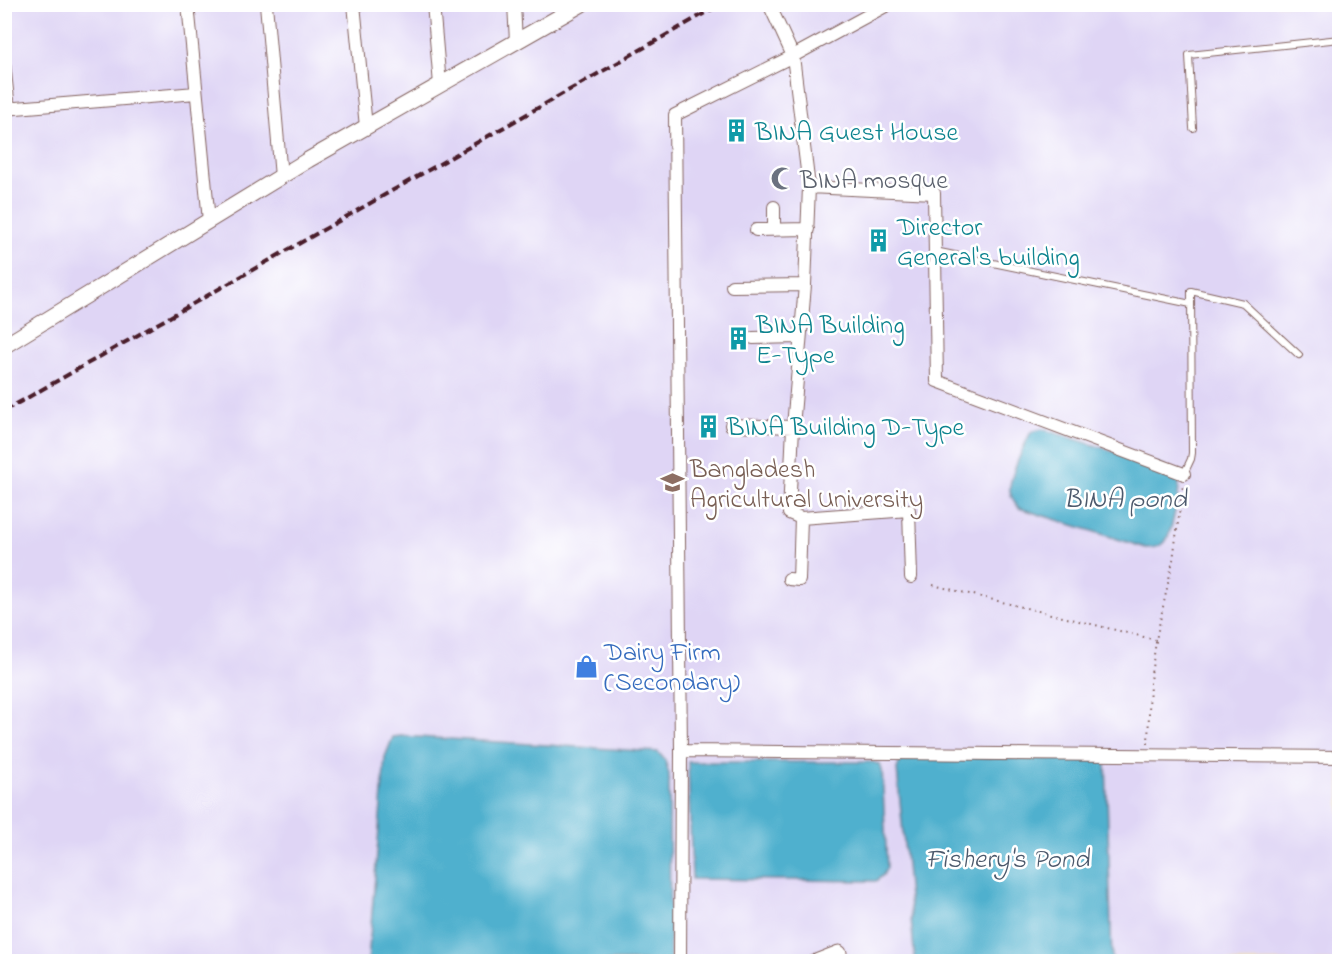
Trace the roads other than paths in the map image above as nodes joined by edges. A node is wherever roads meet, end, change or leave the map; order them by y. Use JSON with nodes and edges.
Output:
{"nodes":[{"id":1,"x":188,"y":4,"type":"edge"},
{"id":2,"x":266,"y":4,"type":"edge"},
{"id":3,"x":354,"y":4,"type":"edge"},
{"id":4,"x":433,"y":4,"type":"edge"},
{"id":5,"x":514,"y":4,"type":"edge"},
{"id":6,"x":582,"y":4,"type":"edge"},
{"id":7,"x":769,"y":4,"type":"edge"},
{"id":8,"x":889,"y":4,"type":"edge"},
{"id":9,"x":1340,"y":39,"type":"edge"},
{"id":10,"x":516,"y":42,"type":"junction"},
{"id":11,"x":792,"y":56,"type":"junction"},
{"id":12,"x":4,"y":63,"type":"edge"},
{"id":13,"x":440,"y":85,"type":"junction"},
{"id":14,"x":196,"y":93,"type":"junction"},
{"id":15,"x":7,"y":109,"type":"edge"},
{"id":16,"x":366,"y":127,"type":"junction"},
{"id":17,"x":1193,"y":128,"type":"dead end"},
{"id":18,"x":281,"y":177,"type":"junction"},
{"id":19,"x":809,"y":187,"type":"junction"},
{"id":20,"x":774,"y":207,"type":"dead end"},
{"id":21,"x":209,"y":221,"type":"junction"},
{"id":22,"x":808,"y":229,"type":"junction"},
{"id":23,"x":756,"y":230,"type":"dead end"},
{"id":24,"x":774,"y":230,"type":"junction"},
{"id":25,"x":935,"y":251,"type":"junction"},
{"id":26,"x":806,"y":285,"type":"junction"},
{"id":27,"x":732,"y":286,"type":"dead end"},
{"id":28,"x":1191,"y":304,"type":"junction"},
{"id":29,"x":800,"y":337,"type":"junction"},
{"id":30,"x":753,"y":338,"type":"dead end"},
{"id":31,"x":4,"y":346,"type":"edge"},
{"id":32,"x":1299,"y":355,"type":"dead end"},
{"id":33,"x":731,"y":425,"type":"dead end"},
{"id":34,"x":793,"y":427,"type":"junction"},
{"id":35,"x":1184,"y":474,"type":"joint"},
{"id":36,"x":801,"y":518,"type":"junction"},
{"id":37,"x":911,"y":577,"type":"dead end"},
{"id":38,"x":789,"y":579,"type":"dead end"},
{"id":39,"x":681,"y":751,"type":"junction"},
{"id":40,"x":1340,"y":757,"type":"edge"},
{"id":41,"x":839,"y":953,"type":"dead end"},
{"id":42,"x":680,"y":962,"type":"edge"},
{"id":43,"x":816,"y":962,"type":"edge"}],
"edges":[{"from":1,"to":14,"type":"street"},
{"from":2,"to":18,"type":"street"},
{"from":3,"to":16,"type":"street"},
{"from":4,"to":13,"type":"street"},
{"from":5,"to":10,"type":"street"},
{"from":6,"to":10,"type":"street"},
{"from":7,"to":11,"type":"street"},
{"from":8,"to":11,"type":"street"},
{"from":9,"to":17,"type":"lane"},
{"from":10,"to":13,"type":"street"},
{"from":11,"to":19,"type":"street"},
{"from":11,"to":39,"type":"street"},
{"from":12,"to":15,"type":"street"},
{"from":13,"to":16,"type":"street"},
{"from":14,"to":15,"type":"street"},
{"from":14,"to":21,"type":"street"},
{"from":16,"to":18,"type":"street"},
{"from":18,"to":21,"type":"street"},
{"from":19,"to":22,"type":"street"},
{"from":19,"to":25,"type":"street"},
{"from":20,"to":24,"type":"street"},
{"from":21,"to":31,"type":"street"},
{"from":22,"to":24,"type":"street"},
{"from":22,"to":26,"type":"street"},
{"from":23,"to":24,"type":"street"},
{"from":25,"to":28,"type":"lane"},
{"from":25,"to":35,"type":"street"},
{"from":26,"to":27,"type":"street"},
{"from":26,"to":29,"type":"street"},
{"from":28,"to":32,"type":"lane"},
{"from":28,"to":35,"type":"lane"},
{"from":29,"to":30,"type":"street"},
{"from":29,"to":34,"type":"street"},
{"from":33,"to":34,"type":"street"},
{"from":34,"to":36,"type":"street"},
{"from":36,"to":37,"type":"street"},
{"from":36,"to":38,"type":"street"},
{"from":39,"to":40,"type":"street"},
{"from":39,"to":42,"type":"street"},
{"from":41,"to":43,"type":"street"}]}
